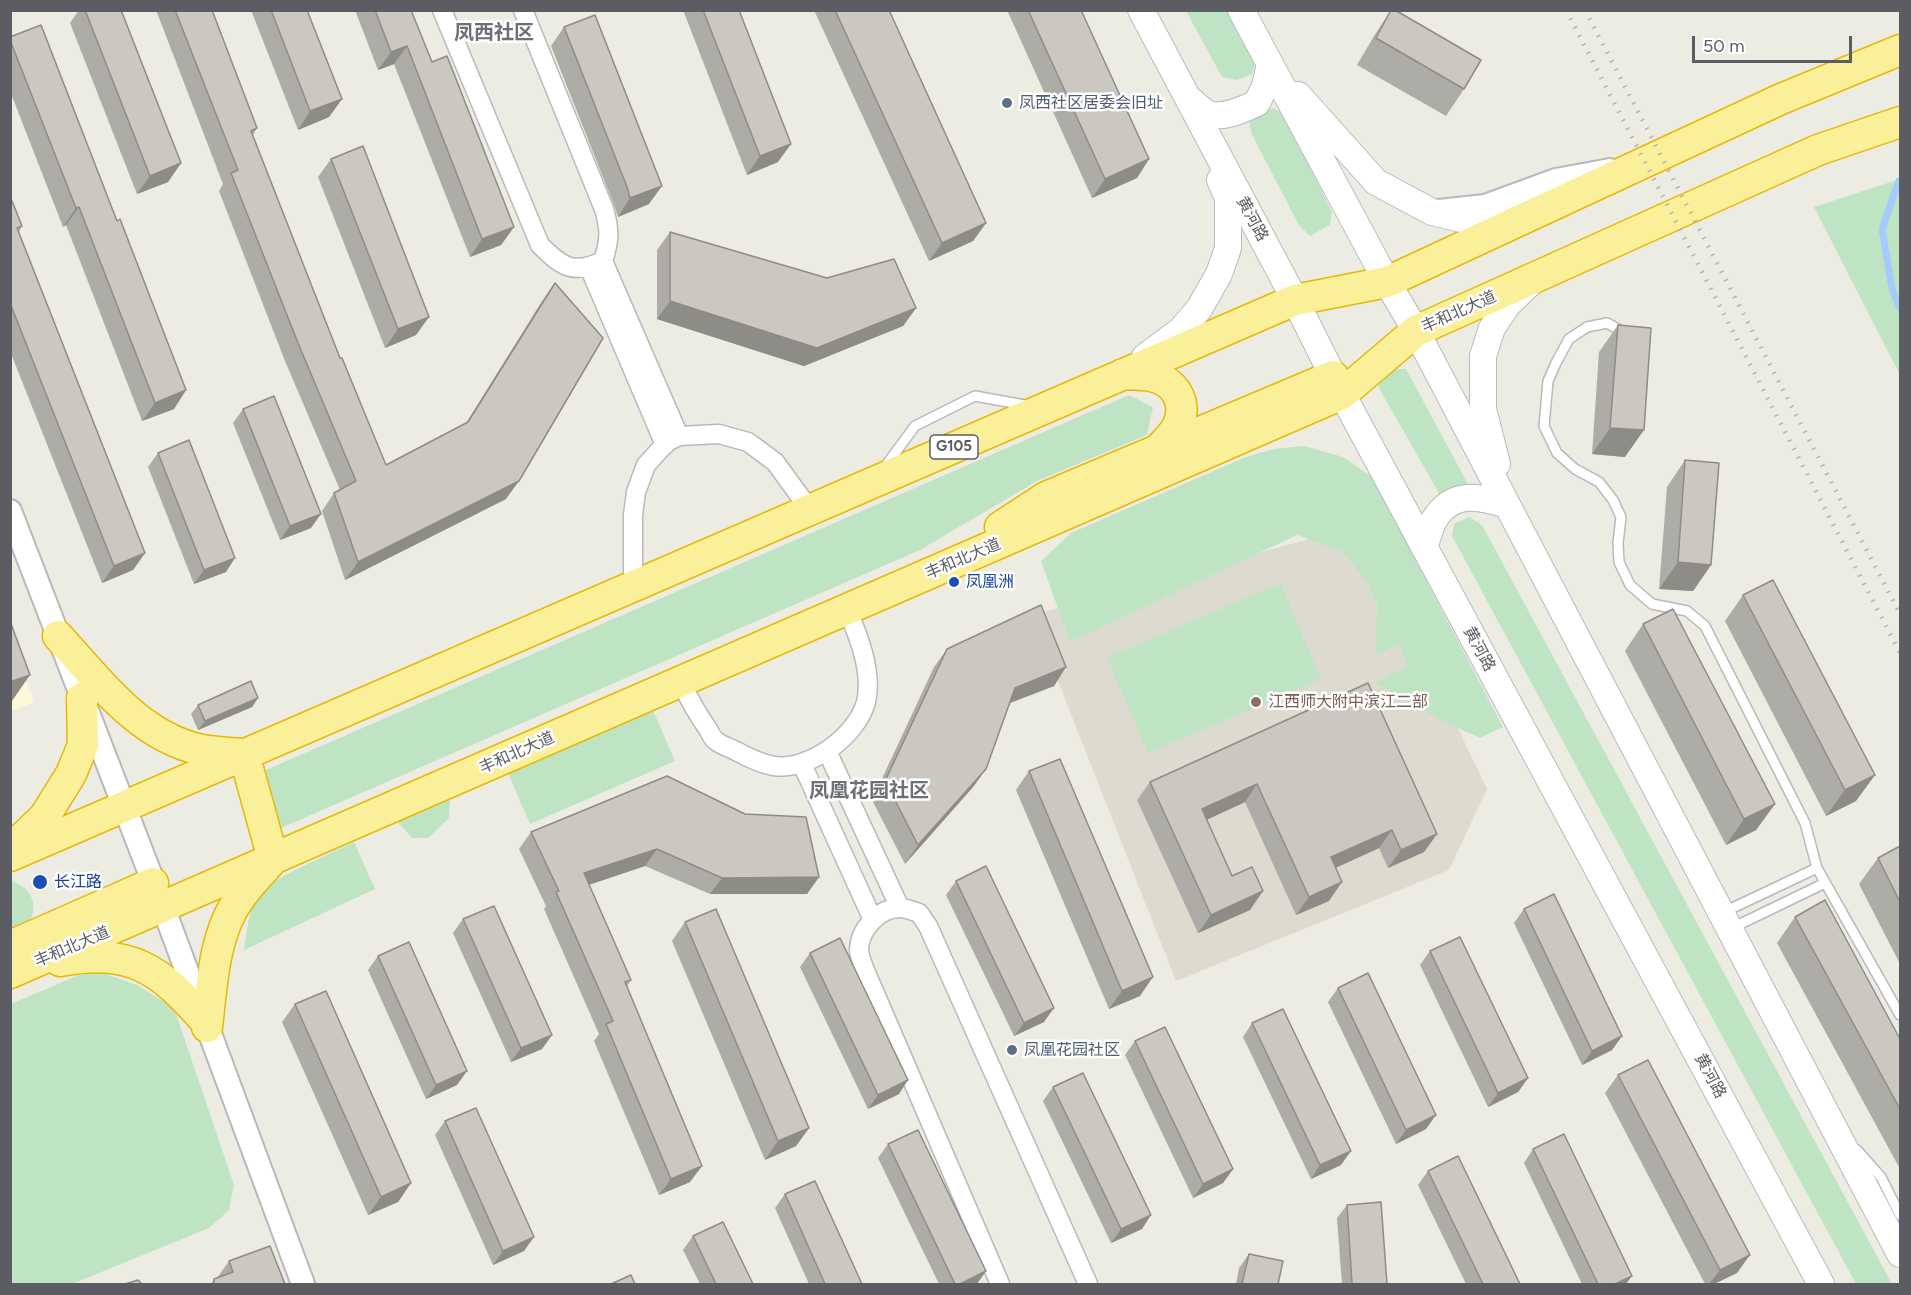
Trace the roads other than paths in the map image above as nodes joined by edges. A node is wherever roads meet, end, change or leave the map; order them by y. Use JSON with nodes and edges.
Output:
{"nodes":[{"id":1,"x":442,"y":10,"type":"edge"},
{"id":2,"x":523,"y":10,"type":"edge"},
{"id":3,"x":1141,"y":10,"type":"edge"},
{"id":4,"x":1241,"y":10,"type":"edge"},
{"id":5,"x":1900,"y":38,"type":"edge"},
{"id":6,"x":1900,"y":50,"type":"edge"},
{"id":7,"x":1270,"y":64,"type":"junction"},
{"id":8,"x":1187,"y":96,"type":"junction"},
{"id":9,"x":1900,"y":122,"type":"edge"},
{"id":10,"x":1432,"y":212,"type":"junction"},
{"id":11,"x":1519,"y":221,"type":"junction"},
{"id":12,"x":596,"y":264,"type":"junction"},
{"id":13,"x":1538,"y":276,"type":"junction"},
{"id":14,"x":1387,"y":282,"type":"junction"},
{"id":15,"x":1295,"y":300,"type":"junction"},
{"id":16,"x":1416,"y":331,"type":"junction"},
{"id":17,"x":1630,"y":336,"type":"edge"},
{"id":18,"x":1123,"y":374,"type":"junction"},
{"id":19,"x":1338,"y":385,"type":"junction"},
{"id":20,"x":672,"y":441,"type":"junction"},
{"id":21,"x":1158,"y":450,"type":"junction"},
{"id":22,"x":1507,"y":505,"type":"junction"},
{"id":23,"x":810,"y":510,"type":"junction"},
{"id":24,"x":10,"y":511,"type":"edge"},
{"id":25,"x":1424,"y":547,"type":"junction"},
{"id":26,"x":930,"y":573,"type":"junction"},
{"id":27,"x":633,"y":586,"type":"junction"},
{"id":28,"x":847,"y":610,"type":"junction"},
{"id":29,"x":58,"y":636,"type":"junction"},
{"id":30,"x":681,"y":682,"type":"junction"},
{"id":31,"x":82,"y":698,"type":"junction"},
{"id":32,"x":827,"y":751,"type":"junction"},
{"id":33,"x":244,"y":754,"type":"junction"},
{"id":34,"x":802,"y":764,"type":"junction"},
{"id":35,"x":123,"y":807,"type":"junction"},
{"id":36,"x":10,"y":849,"type":"edge"},
{"id":37,"x":10,"y":856,"type":"edge"},
{"id":38,"x":273,"y":859,"type":"junction"},
{"id":39,"x":1817,"y":868,"type":"junction"},
{"id":40,"x":1826,"y":883,"type":"junction"},
{"id":41,"x":158,"y":895,"type":"junction"},
{"id":42,"x":900,"y":908,"type":"junction"},
{"id":43,"x":873,"y":920,"type":"junction"},
{"id":44,"x":1725,"y":921,"type":"junction"},
{"id":45,"x":15,"y":962,"type":"edge"},
{"id":46,"x":1900,"y":1015,"type":"edge"},
{"id":47,"x":206,"y":1024,"type":"junction"},
{"id":48,"x":1830,"y":1121,"type":"junction"},
{"id":49,"x":1900,"y":1215,"type":"edge"},
{"id":50,"x":1900,"y":1254,"type":"edge"},
{"id":51,"x":303,"y":1284,"type":"edge"},
{"id":52,"x":1000,"y":1284,"type":"edge"},
{"id":53,"x":1088,"y":1284,"type":"edge"},
{"id":54,"x":1821,"y":1284,"type":"edge"}],
"edges":[{"from":1,"to":12,"type":"street"},
{"from":2,"to":12,"type":"street"},
{"from":3,"to":8,"type":"main road","name":"黄河路"},
{"from":4,"to":7,"type":"main road"},
{"from":5,"to":10,"type":"street"},
{"from":6,"to":11,"type":"highway","number":"G105"},
{"from":7,"to":8,"type":"main road"},
{"from":7,"to":10,"type":"main road"},
{"from":7,"to":14,"type":"main road"},
{"from":8,"to":15,"type":"main road","name":"黄河路"},
{"from":8,"to":18,"type":"main road"},
{"from":9,"to":13,"type":"highway","name":"丰和北大道"},
{"from":10,"to":11,"type":"main road"},
{"from":11,"to":14,"type":"highway","number":"G105"},
{"from":12,"to":20,"type":"street"},
{"from":13,"to":16,"type":"highway","name":"丰和北大道"},
{"from":13,"to":22,"type":"main road"},
{"from":14,"to":15,"type":"highway","number":"G105"},
{"from":14,"to":16,"type":"main road"},
{"from":15,"to":18,"type":"highway","number":"G105"},
{"from":15,"to":19,"type":"main road","name":"黄河路"},
{"from":16,"to":19,"type":"highway","name":"丰和北大道"},
{"from":16,"to":22,"type":"main road"},
{"from":17,"to":39,"type":"lane"},
{"from":18,"to":21,"type":"highway"},
{"from":18,"to":23,"type":"highway","number":"G105"},
{"from":19,"to":21,"type":"highway"},
{"from":19,"to":25,"type":"main road","name":"黄河路"},
{"from":19,"to":26,"type":"highway","name":"丰和北大道"},
{"from":20,"to":23,"type":"street"},
{"from":20,"to":27,"type":"street"},
{"from":21,"to":26,"type":"highway"},
{"from":22,"to":25,"type":"main road"},
{"from":22,"to":44,"type":"main road"},
{"from":23,"to":27,"type":"highway","number":"G105"},
{"from":24,"to":29,"type":"street"},
{"from":25,"to":54,"type":"main road","name":"黄河路"},
{"from":26,"to":28,"type":"highway","name":"丰和北大道"},
{"from":27,"to":33,"type":"highway","number":"G105"},
{"from":28,"to":30,"type":"highway","name":"丰和北大道"},
{"from":28,"to":32,"type":"street"},
{"from":29,"to":31,"type":"street"},
{"from":29,"to":33,"type":"highway"},
{"from":30,"to":34,"type":"street"},
{"from":30,"to":38,"type":"highway","name":"丰和北大道"},
{"from":31,"to":35,"type":"street"},
{"from":31,"to":36,"type":"highway"},
{"from":32,"to":34,"type":"street"},
{"from":32,"to":42,"type":"street"},
{"from":33,"to":35,"type":"highway","number":"G105"},
{"from":33,"to":38,"type":"highway"},
{"from":34,"to":43,"type":"street"},
{"from":35,"to":37,"type":"highway","number":"G105"},
{"from":35,"to":41,"type":"street"},
{"from":38,"to":41,"type":"highway","name":"丰和北大道"},
{"from":38,"to":47,"type":"highway"},
{"from":39,"to":40,"type":"lane"},
{"from":39,"to":44,"type":"lane"},
{"from":40,"to":44,"type":"lane"},
{"from":40,"to":46,"type":"lane"},
{"from":41,"to":45,"type":"highway","name":"丰和北大道"},
{"from":41,"to":47,"type":"street"},
{"from":42,"to":43,"type":"street"},
{"from":42,"to":53,"type":"street"},
{"from":43,"to":52,"type":"street"},
{"from":44,"to":48,"type":"main road"},
{"from":45,"to":47,"type":"highway"},
{"from":47,"to":51,"type":"street"},
{"from":48,"to":49,"type":"lane"},
{"from":48,"to":50,"type":"main road"}]}
